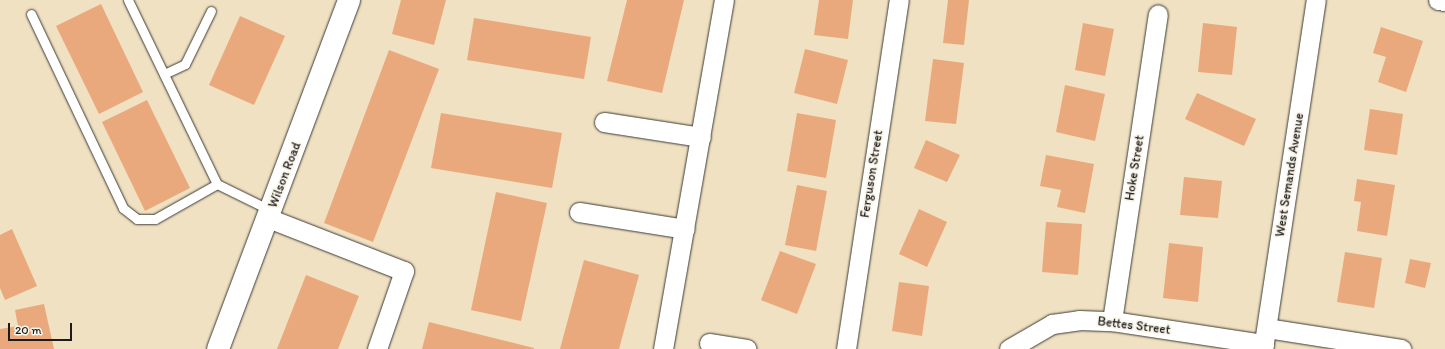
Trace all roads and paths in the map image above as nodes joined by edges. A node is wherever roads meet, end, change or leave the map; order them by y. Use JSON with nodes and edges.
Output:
{"nodes":[{"id":1,"x":128,"y":0,"type":"edge"},
{"id":2,"x":349,"y":0,"type":"edge"},
{"id":3,"x":724,"y":0,"type":"edge"},
{"id":4,"x":899,"y":0,"type":"edge"},
{"id":5,"x":1316,"y":0,"type":"edge"},
{"id":6,"x":1438,"y":0,"type":"edge"},
{"id":7,"x":1445,"y":1,"type":"edge"},
{"id":8,"x":211,"y":11,"type":"dead end"},
{"id":9,"x":31,"y":14,"type":"dead end"},
{"id":10,"x":1158,"y":14,"type":"dead end"},
{"id":11,"x":164,"y":74,"type":"junction"},
{"id":12,"x":604,"y":122,"type":"dead end"},
{"id":13,"x":701,"y":137,"type":"junction"},
{"id":14,"x":216,"y":184,"type":"junction"},
{"id":15,"x":579,"y":212,"type":"dead end"},
{"id":16,"x":270,"y":214,"type":"junction"},
{"id":17,"x":685,"y":229,"type":"junction"},
{"id":18,"x":1112,"y":322,"type":"junction"},
{"id":19,"x":1265,"y":340,"type":"edge"},
{"id":20,"x":709,"y":343,"type":"dead end"},
{"id":21,"x":218,"y":349,"type":"edge"},
{"id":22,"x":376,"y":349,"type":"edge"},
{"id":23,"x":663,"y":349,"type":"edge"},
{"id":24,"x":747,"y":349,"type":"edge"},
{"id":25,"x":846,"y":349,"type":"edge"},
{"id":26,"x":1009,"y":349,"type":"edge"},
{"id":27,"x":1401,"y":349,"type":"edge"}],
"edges":[{"from":1,"to":11,"type":"lane"},
{"from":2,"to":16,"type":"street","name":"Wilson Road"},
{"from":3,"to":13,"type":"street"},
{"from":4,"to":25,"type":"street","name":"Ferguson Street"},
{"from":5,"to":19,"type":"street","name":"West Semands Avenue"},
{"from":6,"to":7,"type":"street"},
{"from":8,"to":11,"type":"lane"},
{"from":9,"to":14,"type":"lane"},
{"from":10,"to":18,"type":"street","name":"Hoke Street"},
{"from":11,"to":14,"type":"lane"},
{"from":12,"to":13,"type":"street"},
{"from":13,"to":17,"type":"street"},
{"from":14,"to":16,"type":"lane"},
{"from":15,"to":17,"type":"street"},
{"from":16,"to":21,"type":"street","name":"Wilson Road"},
{"from":16,"to":22,"type":"street"},
{"from":17,"to":23,"type":"street"},
{"from":18,"to":19,"type":"street","name":"Bettes Street"},
{"from":18,"to":26,"type":"street","name":"Bettes Street"},
{"from":19,"to":27,"type":"street","name":"Bettes Street"},
{"from":20,"to":24,"type":"street"}]}
